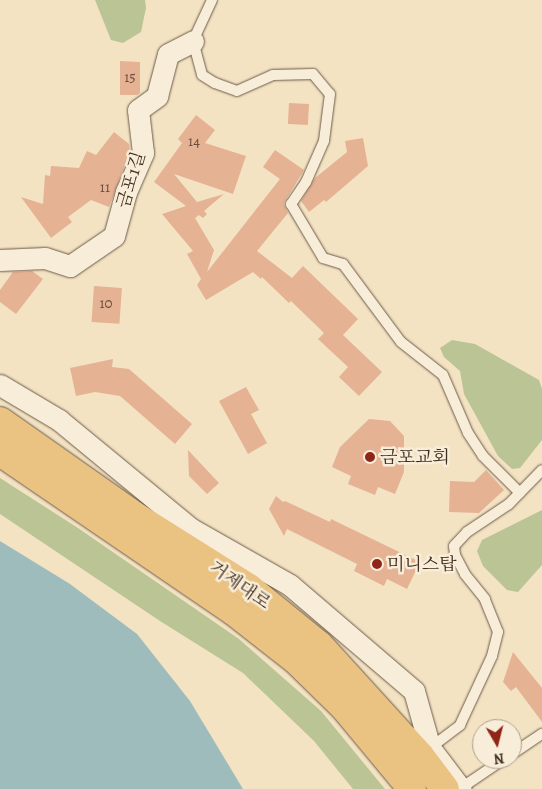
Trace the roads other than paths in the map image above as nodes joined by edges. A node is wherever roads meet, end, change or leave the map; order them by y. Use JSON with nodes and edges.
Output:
{"nodes":[{"id":1,"x":212,"y":0,"type":"edge"},
{"id":2,"x":193,"y":41,"type":"junction"},
{"id":3,"x":0,"y":260,"type":"edge"},
{"id":4,"x":0,"y":385,"type":"edge"},
{"id":5,"x":0,"y":421,"type":"edge"},
{"id":6,"x":6,"y":458,"type":"edge"},
{"id":7,"x":542,"y":470,"type":"edge"},
{"id":8,"x":520,"y":493,"type":"junction"},
{"id":9,"x":138,"y":518,"type":"junction"},
{"id":10,"x":190,"y":528,"type":"junction"},
{"id":11,"x":249,"y":588,"type":"junction"},
{"id":12,"x":363,"y":691,"type":"junction"},
{"id":13,"x":542,"y":734,"type":"edge"},
{"id":14,"x":522,"y":747,"type":"edge"},
{"id":15,"x":430,"y":748,"type":"junction"},
{"id":16,"x":485,"y":769,"type":"edge"},
{"id":17,"x":452,"y":787,"type":"edge"},
{"id":18,"x":412,"y":789,"type":"edge"}],
"edges":[{"from":1,"to":2,"type":"lane"},
{"from":2,"to":3,"type":"street","name":"금포1길"},
{"from":2,"to":8,"type":"lane"},
{"from":4,"to":10,"type":"street"},
{"from":5,"to":9,"type":"highway","name":"거제대로"},
{"from":6,"to":18,"type":"highway","name":"거제대로"},
{"from":7,"to":8,"type":"lane"},
{"from":8,"to":15,"type":"lane"},
{"from":9,"to":10,"type":"highway"},
{"from":9,"to":11,"type":"highway","name":"거제대로"},
{"from":10,"to":11,"type":"highway"},
{"from":10,"to":15,"type":"street"},
{"from":11,"to":12,"type":"highway","name":"거제대로"},
{"from":12,"to":15,"type":"highway"},
{"from":12,"to":17,"type":"highway","name":"거제대로"},
{"from":13,"to":14,"type":"lane"},
{"from":15,"to":17,"type":"highway"},
{"from":16,"to":17,"type":"lane"}]}
